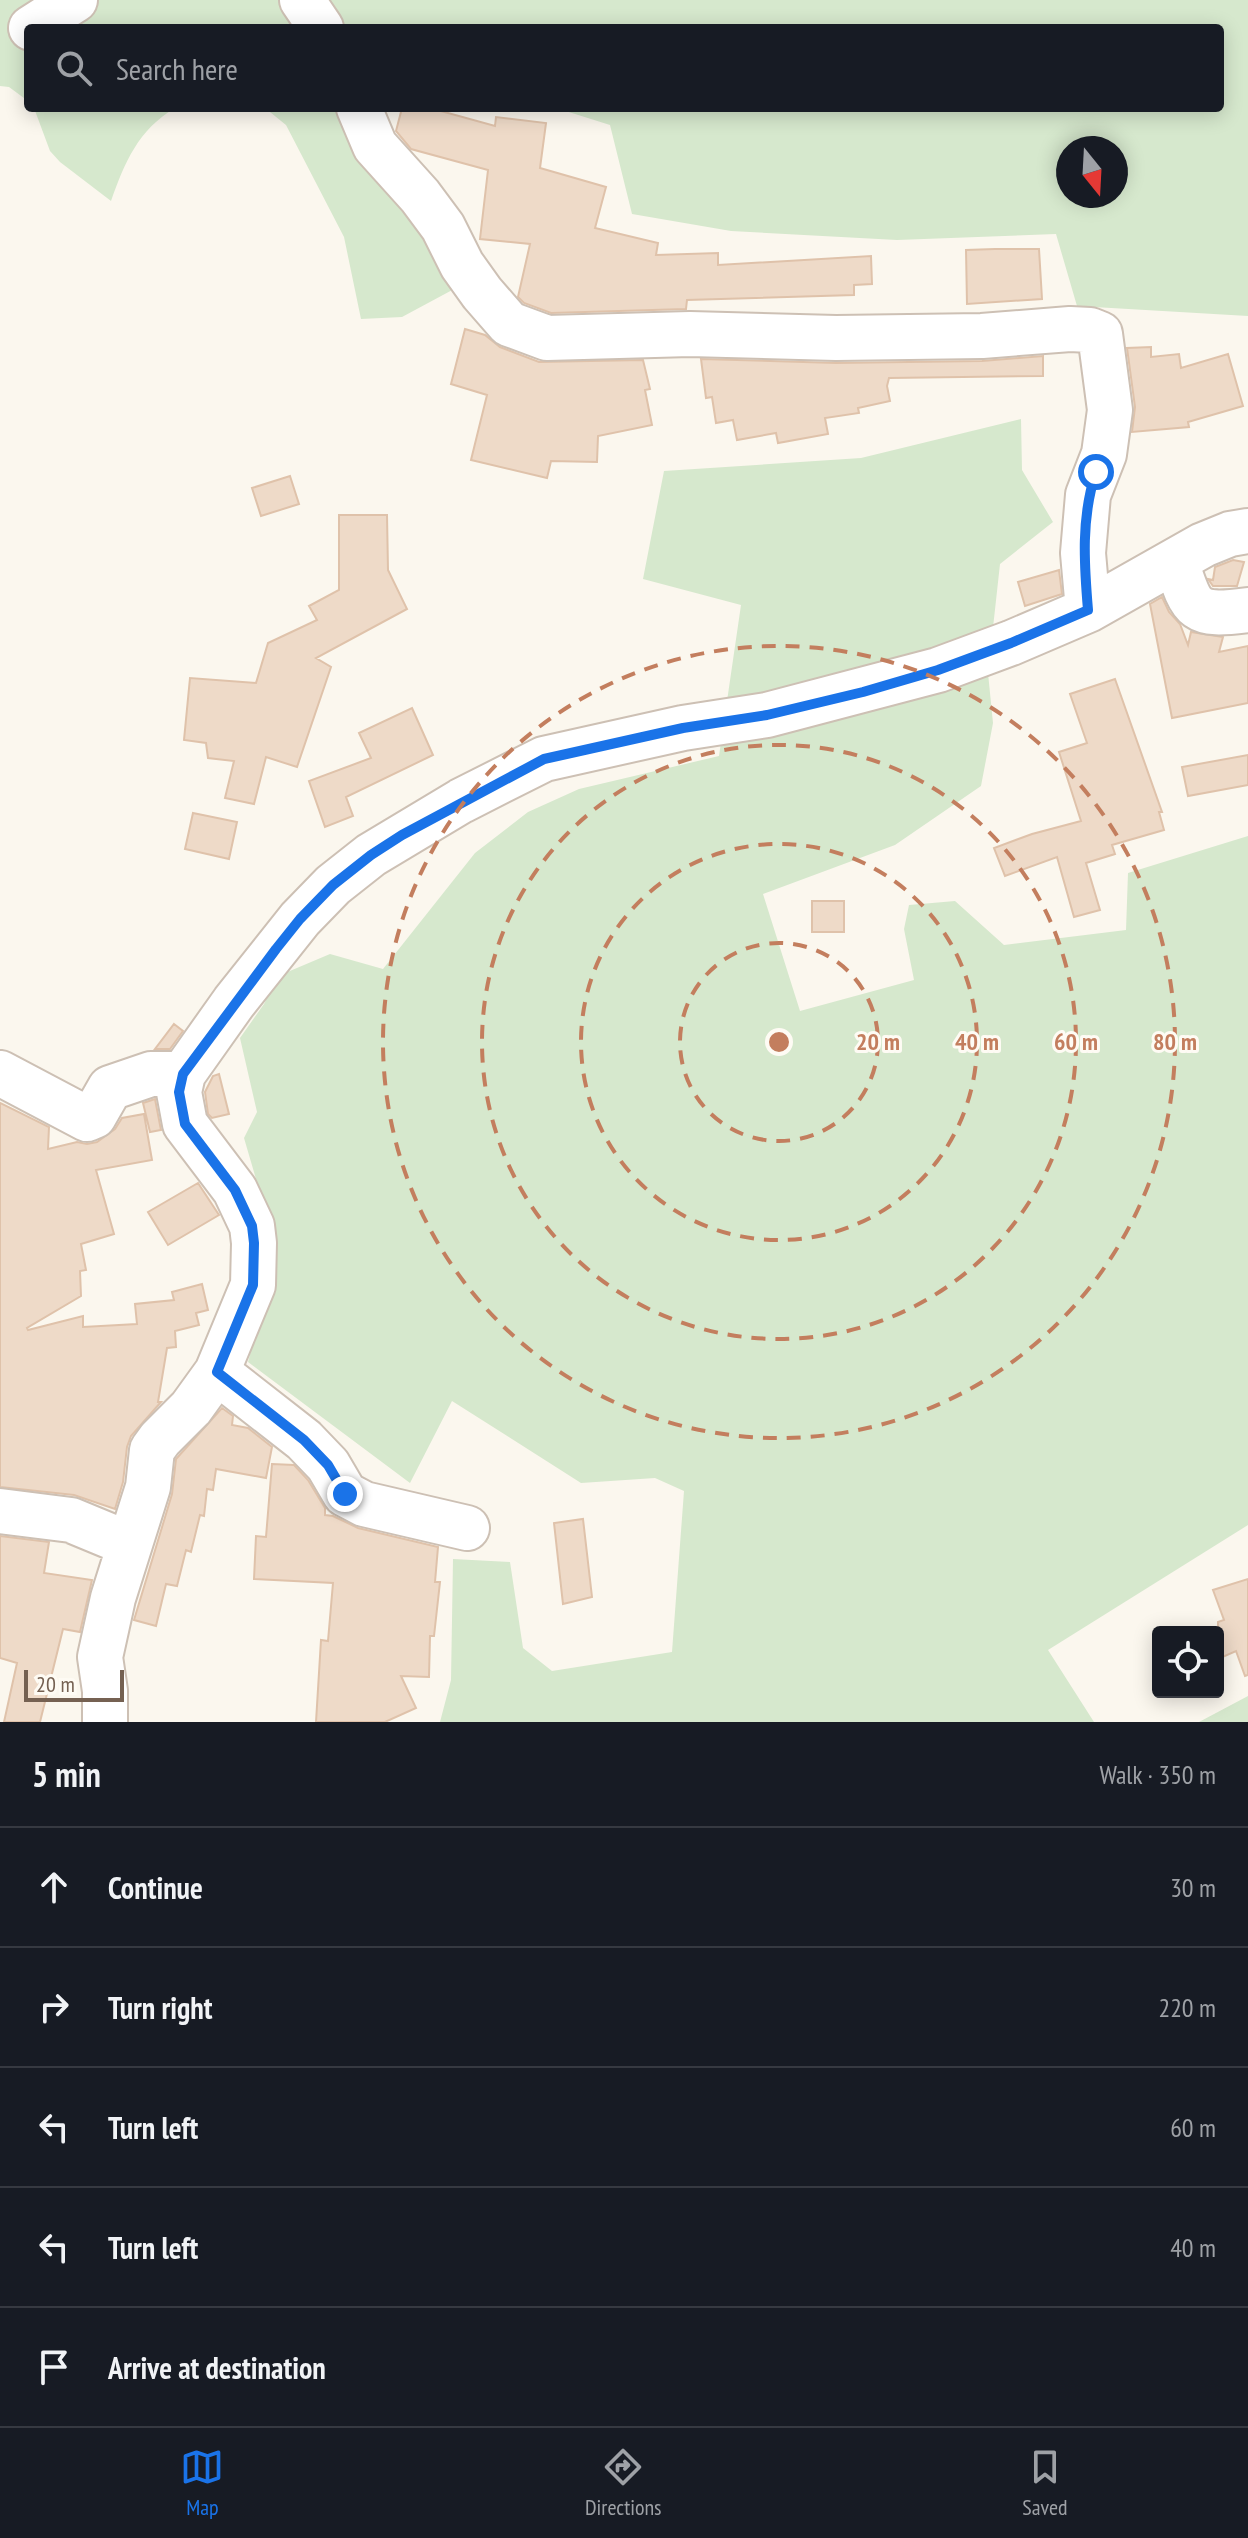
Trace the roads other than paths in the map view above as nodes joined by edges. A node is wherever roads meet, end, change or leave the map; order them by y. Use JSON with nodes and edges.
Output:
{"nodes":[{"id":1,"x":75,"y":0,"type":"edge"},
{"id":2,"x":302,"y":0,"type":"edge"},
{"id":3,"x":36,"y":24,"type":"edge"},
{"id":4,"x":318,"y":24,"type":"edge"},
{"id":5,"x":24,"y":30,"type":"edge"},
{"id":6,"x":0,"y":39,"type":"edge"},
{"id":7,"x":361,"y":112,"type":"edge"},
{"id":8,"x":1248,"y":531,"type":"edge"},
{"id":9,"x":1176,"y":561,"type":"junction"},
{"id":10,"x":1088,"y":610,"type":"junction"},
{"id":11,"x":1248,"y":610,"type":"edge"},
{"id":12,"x":0,"y":1073,"type":"edge"},
{"id":13,"x":183,"y":1074,"type":"junction"},
{"id":14,"x":217,"y":1372,"type":"junction"},
{"id":15,"x":0,"y":1511,"type":"edge"},
{"id":16,"x":467,"y":1528,"type":"dead end"},
{"id":17,"x":129,"y":1544,"type":"junction"},
{"id":18,"x":105,"y":1722,"type":"edge"}],
"edges":[{"from":1,"to":3,"type":"street"},
{"from":2,"to":4,"type":"street"},
{"from":5,"to":6,"type":"street"},
{"from":7,"to":10,"type":"street"},
{"from":8,"to":9,"type":"street"},
{"from":9,"to":10,"type":"street"},
{"from":9,"to":11,"type":"street"},
{"from":10,"to":13,"type":"street"},
{"from":12,"to":13,"type":"street"},
{"from":13,"to":14,"type":"street"},
{"from":14,"to":16,"type":"street"},
{"from":14,"to":17,"type":"street"},
{"from":15,"to":17,"type":"street"},
{"from":17,"to":18,"type":"street"}]}
